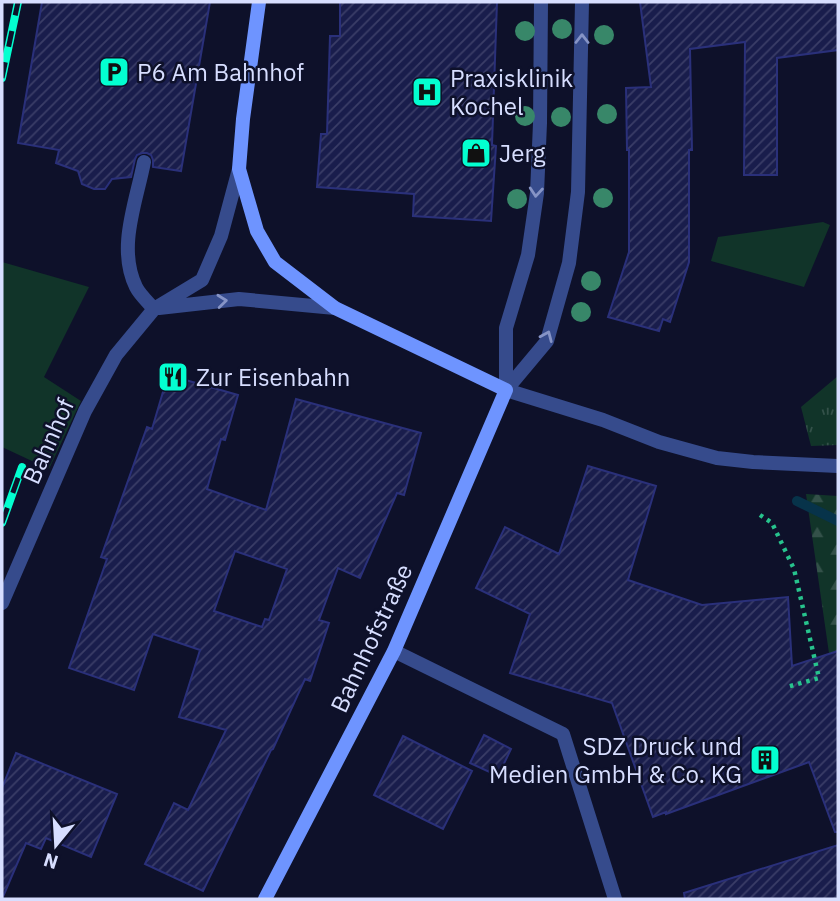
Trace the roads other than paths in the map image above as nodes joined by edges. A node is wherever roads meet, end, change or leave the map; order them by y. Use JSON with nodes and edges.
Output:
{"nodes":[{"id":1,"x":259,"y":2,"type":"edge"},
{"id":2,"x":541,"y":2,"type":"edge"},
{"id":3,"x":582,"y":2,"type":"edge"},
{"id":4,"x":144,"y":163,"type":"dead end"},
{"id":5,"x":239,"y":169,"type":"junction"},
{"id":6,"x":335,"y":308,"type":"junction"},
{"id":7,"x":154,"y":309,"type":"junction"},
{"id":8,"x":506,"y":390,"type":"junction"},
{"id":9,"x":832,"y":466,"type":"edge"},
{"id":10,"x":2,"y":603,"type":"edge"},
{"id":11,"x":394,"y":651,"type":"junction"},
{"id":12,"x":265,"y":899,"type":"edge"},
{"id":13,"x":615,"y":899,"type":"edge"}],
"edges":[{"from":1,"to":5,"type":"main road"},
{"from":2,"to":8,"type":"street","name":"Bahnhofstraße","one_way":true},
{"from":8,"to":3,"type":"street","name":"Bahnhofstraße","one_way":true},
{"from":4,"to":7,"type":"street"},
{"from":5,"to":6,"type":"main road"},
{"from":5,"to":7,"type":"street","name":"Bahnhof"},
{"from":7,"to":6,"type":"street","one_way":true},
{"from":6,"to":8,"type":"main road"},
{"from":7,"to":10,"type":"street","name":"Bahnhof"},
{"from":8,"to":9,"type":"street"},
{"from":8,"to":11,"type":"main road","name":"Bahnhofstraße"},
{"from":11,"to":12,"type":"main road","name":"Bahnhofstraße"},
{"from":11,"to":13,"type":"street"}]}
